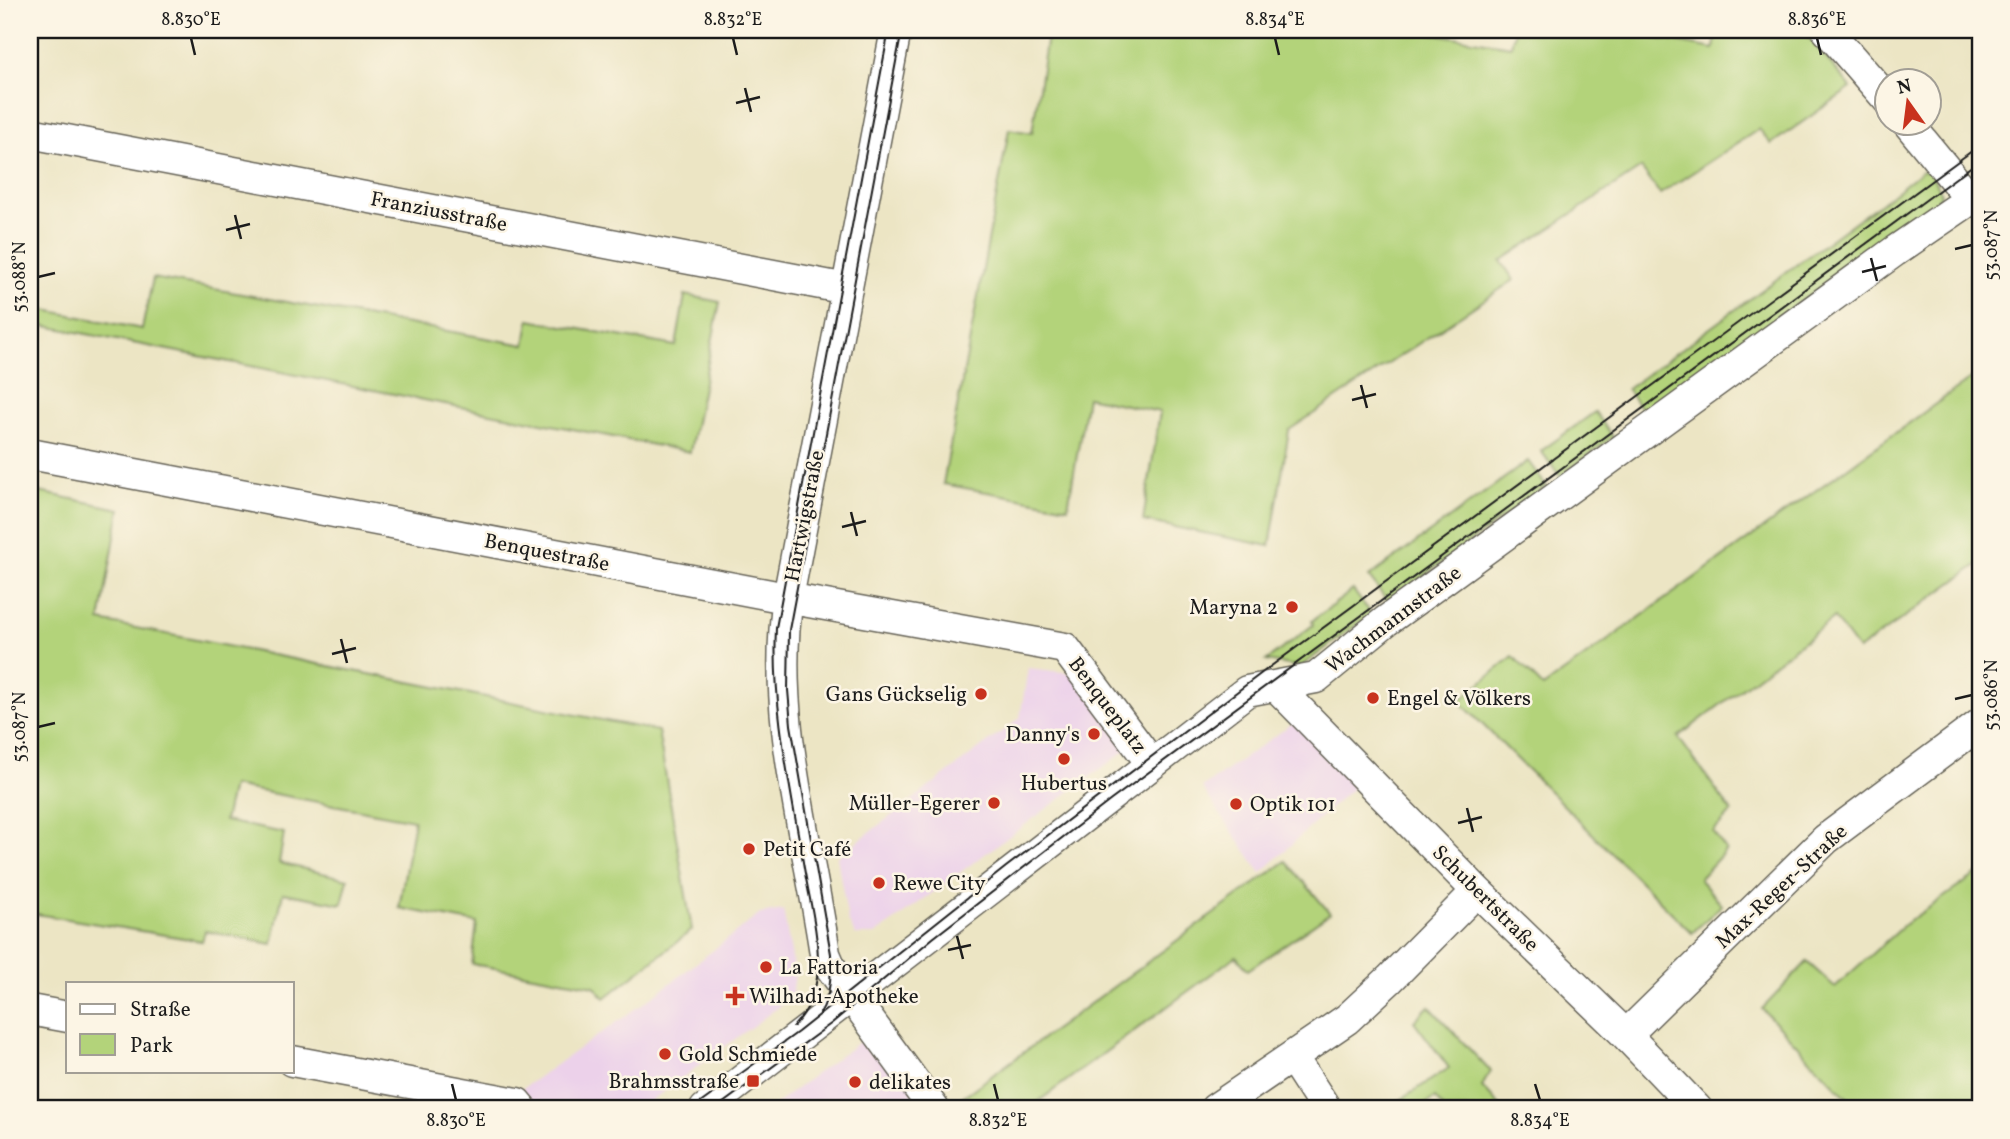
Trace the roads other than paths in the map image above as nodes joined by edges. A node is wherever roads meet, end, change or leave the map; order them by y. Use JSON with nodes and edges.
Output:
{"nodes":[{"id":1,"x":896,"y":30,"type":"edge"},
{"id":2,"x":1827,"y":30,"type":"edge"},
{"id":3,"x":1874,"y":84,"type":"edge"},
{"id":4,"x":30,"y":133,"type":"edge"},
{"id":5,"x":1919,"y":136,"type":"edge"},
{"id":6,"x":1975,"y":197,"type":"edge"},
{"id":7,"x":847,"y":289,"type":"junction"},
{"id":8,"x":30,"y":454,"type":"edge"},
{"id":9,"x":788,"y":598,"type":"junction"},
{"id":10,"x":1065,"y":648,"type":"joint"},
{"id":11,"x":1276,"y":686,"type":"junction"},
{"id":12,"x":1980,"y":724,"type":"edge"},
{"id":13,"x":1152,"y":763,"type":"junction"},
{"id":14,"x":1477,"y":891,"type":"junction"},
{"id":15,"x":853,"y":996,"type":"junction"},
{"id":16,"x":30,"y":1010,"type":"edge"},
{"id":17,"x":66,"y":1017,"type":"edge"},
{"id":18,"x":1626,"y":1035,"type":"junction"},
{"id":19,"x":1293,"y":1058,"type":"junction"},
{"id":20,"x":294,"y":1061,"type":"edge"},
{"id":21,"x":522,"y":1109,"type":"edge"},
{"id":22,"x":705,"y":1109,"type":"edge"},
{"id":23,"x":934,"y":1109,"type":"edge"},
{"id":24,"x":1215,"y":1109,"type":"edge"},
{"id":25,"x":1326,"y":1109,"type":"edge"},
{"id":26,"x":1697,"y":1109,"type":"edge"}],
"edges":[{"from":1,"to":7,"type":"street","name":"Hartwigstraße"},
{"from":2,"to":3,"type":"street"},
{"from":4,"to":7,"type":"street","name":"Franziusstraße"},
{"from":5,"to":6,"type":"street"},
{"from":6,"to":11,"type":"street","name":"Wachmannstraße"},
{"from":7,"to":9,"type":"street","name":"Hartwigstraße"},
{"from":8,"to":9,"type":"street","name":"Benquestraße"},
{"from":9,"to":10,"type":"street","name":"Benquestraße"},
{"from":9,"to":15,"type":"street","name":"Hartwigstraße"},
{"from":10,"to":13,"type":"street","name":"Benqueplatz"},
{"from":11,"to":13,"type":"street","name":"Wachmannstraße"},
{"from":11,"to":14,"type":"street","name":"Schubertstraße"},
{"from":12,"to":18,"type":"street","name":"Max-Reger-Straße"},
{"from":13,"to":15,"type":"street","name":"Wachmannstraße"},
{"from":14,"to":18,"type":"street","name":"Schubertstraße"},
{"from":14,"to":19,"type":"street"},
{"from":15,"to":22,"type":"street","name":"Wachmannstraße"},
{"from":15,"to":23,"type":"street"},
{"from":16,"to":17,"type":"street"},
{"from":18,"to":26,"type":"street","name":"Schubertstraße"},
{"from":19,"to":24,"type":"street"},
{"from":19,"to":25,"type":"street"},
{"from":20,"to":21,"type":"street"}]}
